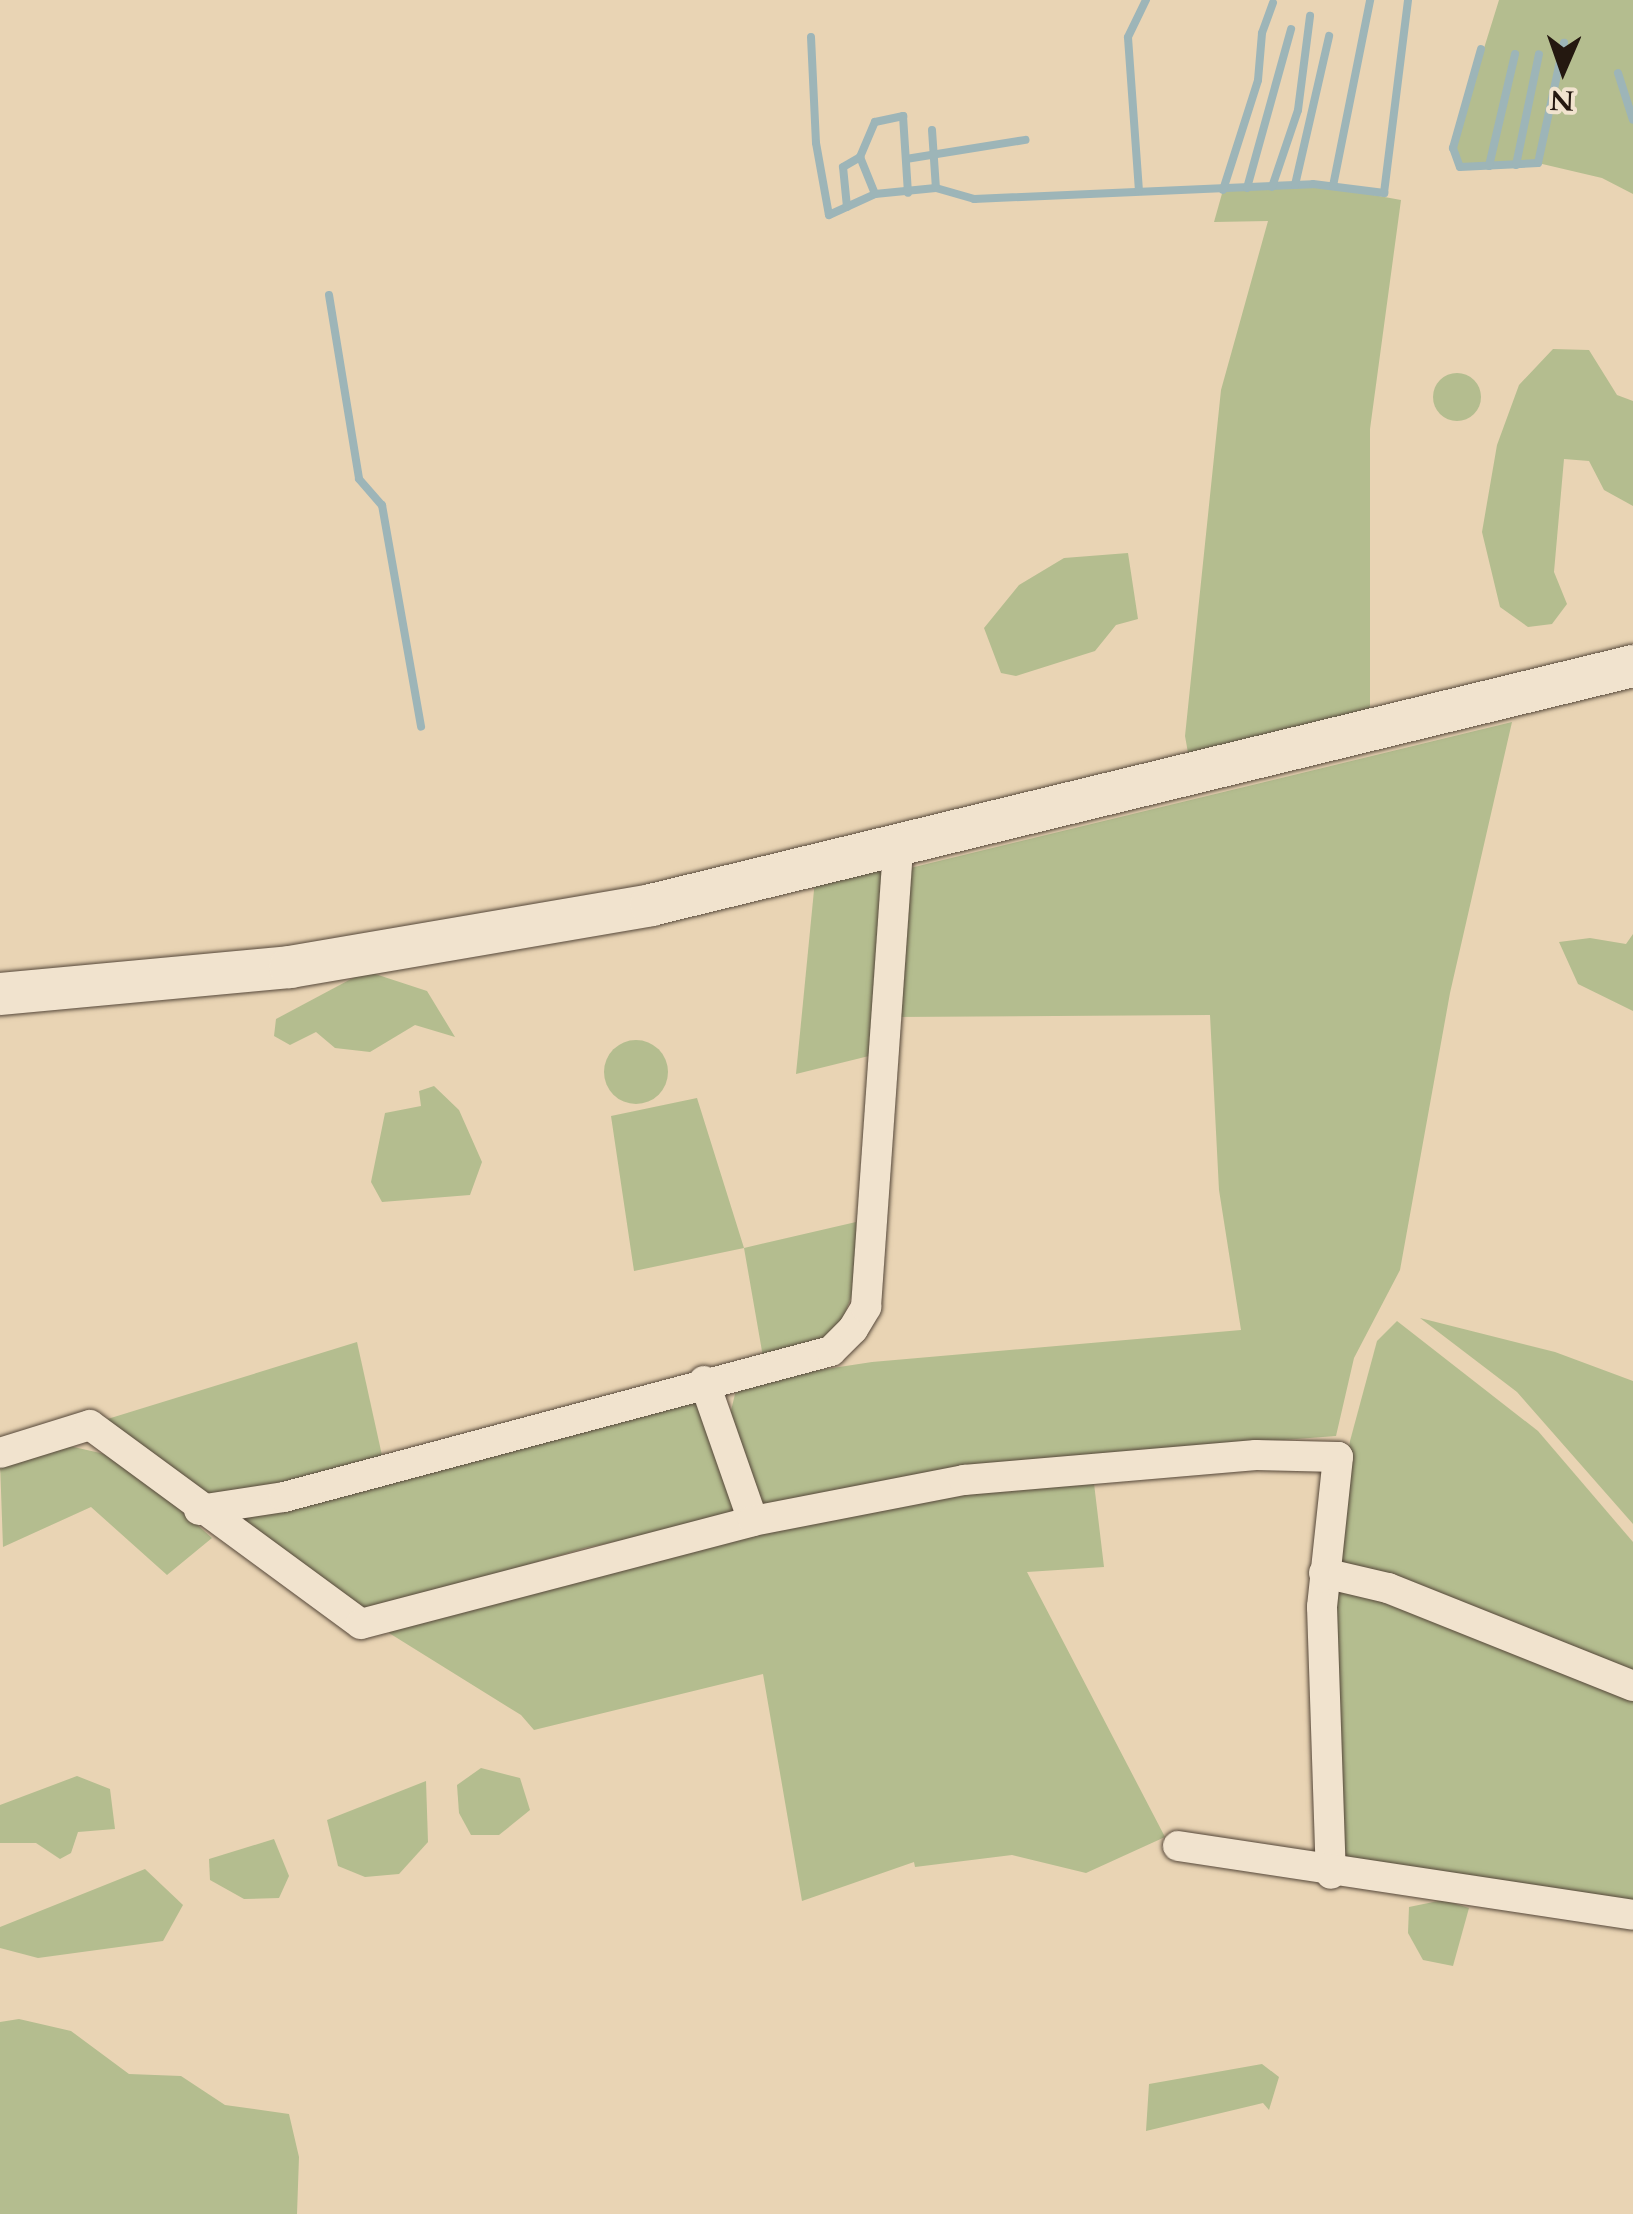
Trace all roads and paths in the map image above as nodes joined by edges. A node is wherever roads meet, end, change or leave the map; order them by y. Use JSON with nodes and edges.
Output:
{"nodes":[{"id":1,"x":1633,"y":666,"type":"edge"},
{"id":2,"x":898,"y":846,"type":"junction"},
{"id":3,"x":0,"y":994,"type":"edge"},
{"id":4,"x":704,"y":1381,"type":"junction"},
{"id":5,"x":0,"y":1454,"type":"edge"},
{"id":6,"x":199,"y":1510,"type":"junction"},
{"id":7,"x":753,"y":1520,"type":"junction"},
{"id":8,"x":1324,"y":1573,"type":"junction"},
{"id":9,"x":1633,"y":1686,"type":"edge"},
{"id":10,"x":1178,"y":1846,"type":"dead end"},
{"id":11,"x":1332,"y":1874,"type":"junction"},
{"id":12,"x":1633,"y":1915,"type":"edge"}],
"edges":[{"from":1,"to":2,"type":"street"},
{"from":2,"to":3,"type":"street"},
{"from":2,"to":4,"type":"street"},
{"from":4,"to":6,"type":"street"},
{"from":4,"to":7,"type":"street"},
{"from":5,"to":6,"type":"street"},
{"from":6,"to":7,"type":"street"},
{"from":7,"to":8,"type":"street"},
{"from":8,"to":9,"type":"street"},
{"from":8,"to":11,"type":"street"},
{"from":10,"to":11,"type":"street"},
{"from":11,"to":12,"type":"street"}]}
